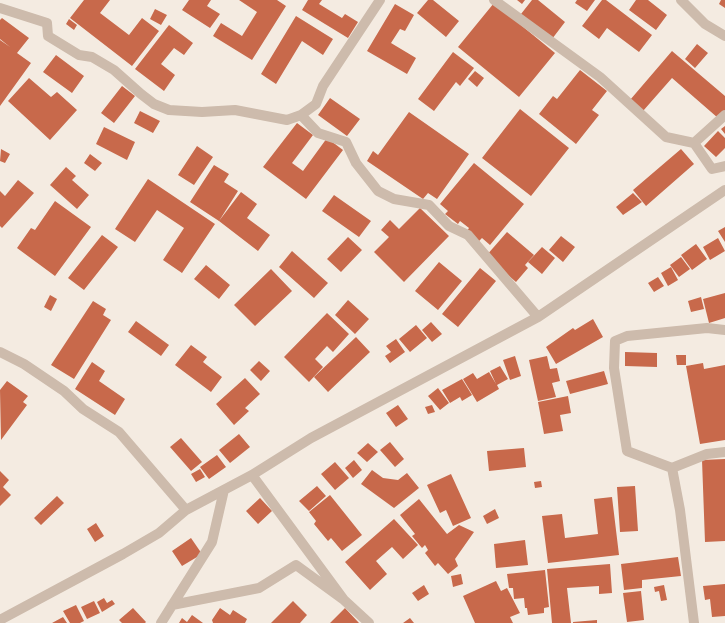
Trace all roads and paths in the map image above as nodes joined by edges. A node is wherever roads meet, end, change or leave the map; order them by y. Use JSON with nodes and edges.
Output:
{"nodes":[{"id":1,"x":380,"y":0,"type":"edge"},
{"id":2,"x":494,"y":0,"type":"edge"},
{"id":3,"x":681,"y":0,"type":"edge"},
{"id":4,"x":0,"y":8,"type":"edge"},
{"id":5,"x":724,"y":39,"type":"edge"},
{"id":6,"x":301,"y":115,"type":"junction"},
{"id":7,"x":725,"y":116,"type":"edge"},
{"id":8,"x":694,"y":143,"type":"junction"},
{"id":9,"x":725,"y":166,"type":"edge"},
{"id":10,"x":725,"y":190,"type":"edge"},
{"id":11,"x":538,"y":316,"type":"junction"},
{"id":12,"x":725,"y":330,"type":"edge"},
{"id":13,"x":0,"y":352,"type":"edge"},
{"id":14,"x":725,"y":452,"type":"edge"},
{"id":15,"x":672,"y":468,"type":"junction"},
{"id":16,"x":252,"y":475,"type":"junction"},
{"id":17,"x":224,"y":490,"type":"junction"},
{"id":18,"x":186,"y":510,"type":"junction"},
{"id":19,"x":344,"y":600,"type":"junction"},
{"id":20,"x":172,"y":605,"type":"junction"},
{"id":21,"x":0,"y":620,"type":"edge"},
{"id":22,"x":161,"y":623,"type":"edge"},
{"id":23,"x":369,"y":623,"type":"edge"},
{"id":24,"x":694,"y":623,"type":"edge"}],
"edges":[{"from":1,"to":6,"type":"street"},
{"from":2,"to":8,"type":"street"},
{"from":3,"to":5,"type":"street"},
{"from":4,"to":6,"type":"street"},
{"from":6,"to":11,"type":"street"},
{"from":7,"to":8,"type":"street"},
{"from":8,"to":9,"type":"street"},
{"from":10,"to":11,"type":"street"},
{"from":11,"to":16,"type":"street"},
{"from":12,"to":15,"type":"street"},
{"from":13,"to":18,"type":"street"},
{"from":14,"to":15,"type":"street"},
{"from":15,"to":24,"type":"street"},
{"from":16,"to":17,"type":"street"},
{"from":16,"to":19,"type":"street"},
{"from":17,"to":18,"type":"street"},
{"from":17,"to":20,"type":"street"},
{"from":18,"to":21,"type":"street"},
{"from":19,"to":20,"type":"street"},
{"from":19,"to":23,"type":"street"},
{"from":20,"to":22,"type":"street"}]}
